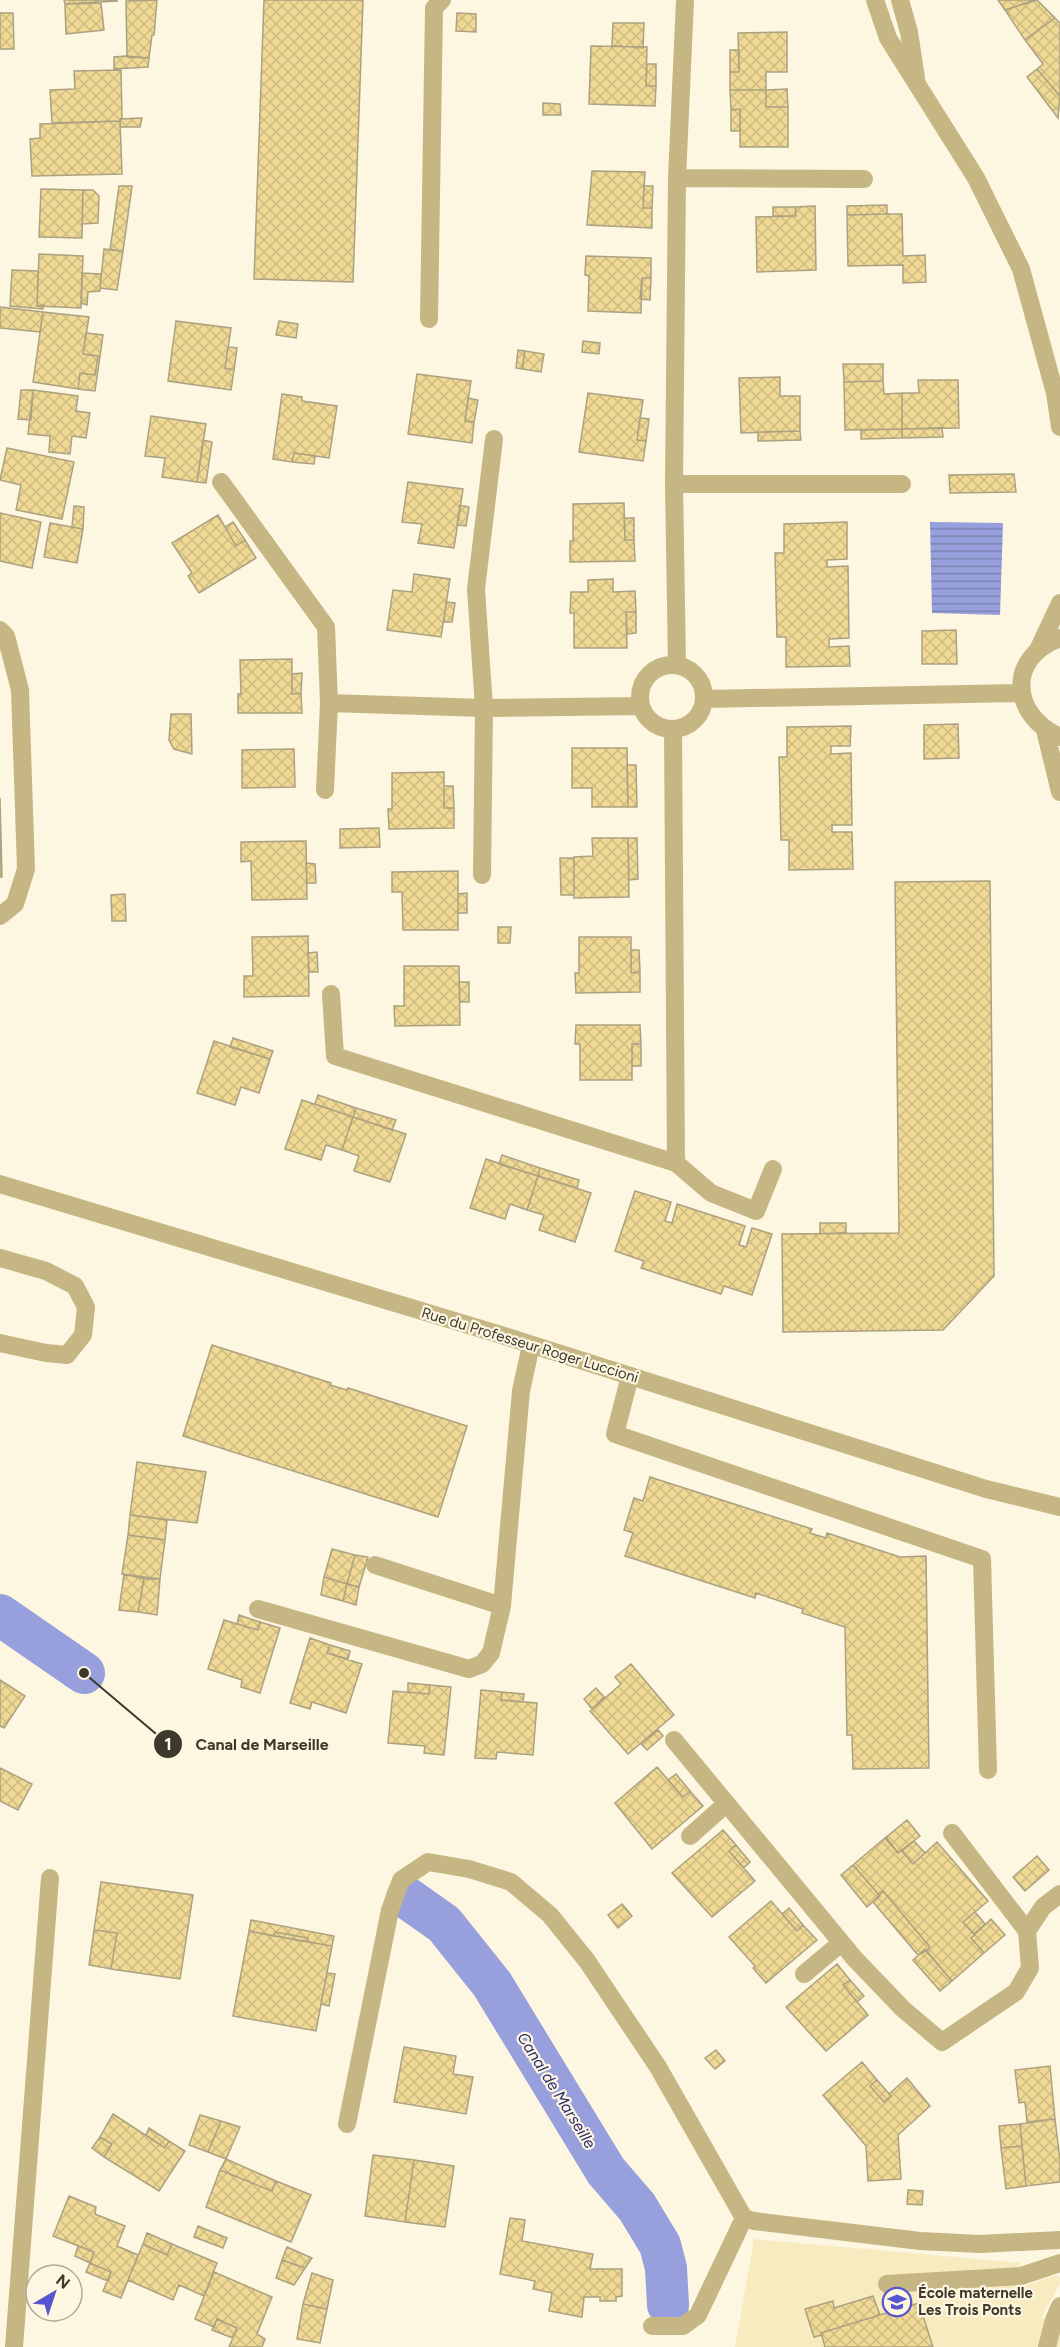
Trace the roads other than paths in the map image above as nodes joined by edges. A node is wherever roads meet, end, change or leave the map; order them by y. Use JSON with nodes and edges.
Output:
{"nodes":[{"id":1,"x":442,"y":0,"type":"edge"},
{"id":2,"x":685,"y":0,"type":"edge"},
{"id":3,"x":875,"y":0,"type":"edge"},
{"id":4,"x":900,"y":0,"type":"edge"},
{"id":5,"x":918,"y":88,"type":"junction"},
{"id":6,"x":676,"y":178,"type":"junction"},
{"id":7,"x":864,"y":179,"type":"dead end"},
{"id":8,"x":429,"y":319,"type":"dead end"},
{"id":9,"x":1060,"y":427,"type":"edge"},
{"id":10,"x":494,"y":439,"type":"dead end"},
{"id":11,"x":221,"y":482,"type":"dead end"},
{"id":12,"x":674,"y":484,"type":"junction"},
{"id":13,"x":902,"y":484,"type":"dead end"},
{"id":14,"x":1060,"y":603,"type":"edge"},
{"id":15,"x":0,"y":630,"type":"edge"},
{"id":16,"x":1060,"y":638,"type":"edge"},
{"id":17,"x":1038,"y":650,"type":"junction"},
{"id":18,"x":677,"y":665,"type":"junction"},
{"id":19,"x":1022,"y":693,"type":"junction"},
{"id":20,"x":704,"y":699,"type":"junction"},
{"id":21,"x":329,"y":703,"type":"junction"},
{"id":22,"x":641,"y":706,"type":"junction"},
{"id":23,"x":484,"y":708,"type":"junction"},
{"id":24,"x":673,"y":729,"type":"junction"},
{"id":25,"x":1052,"y":733,"type":"edge"},
{"id":26,"x":325,"y":790,"type":"dead end"},
{"id":27,"x":1060,"y":792,"type":"edge"},
{"id":28,"x":482,"y":874,"type":"dead end"},
{"id":29,"x":0,"y":916,"type":"edge"},
{"id":30,"x":331,"y":994,"type":"dead end"},
{"id":31,"x":676,"y":1163,"type":"junction"},
{"id":32,"x":773,"y":1169,"type":"dead end"},
{"id":33,"x":0,"y":1184,"type":"edge"},
{"id":34,"x":0,"y":1258,"type":"edge"},
{"id":35,"x":0,"y":1343,"type":"edge"},
{"id":36,"x":531,"y":1345,"type":"junction"},
{"id":37,"x":630,"y":1376,"type":"junction"},
{"id":38,"x":1060,"y":1507,"type":"edge"},
{"id":39,"x":375,"y":1565,"type":"dead end"},
{"id":40,"x":502,"y":1606,"type":"junction"},
{"id":41,"x":258,"y":1609,"type":"dead end"},
{"id":42,"x":674,"y":1740,"type":"dead end"},
{"id":43,"x":988,"y":1770,"type":"dead end"},
{"id":44,"x":726,"y":1804,"type":"junction"},
{"id":45,"x":952,"y":1833,"type":"dead end"},
{"id":46,"x":690,"y":1836,"type":"dead end"},
{"id":47,"x":50,"y":1878,"type":"dead end"},
{"id":48,"x":1060,"y":1894,"type":"edge"},
{"id":49,"x":1027,"y":1931,"type":"junction"},
{"id":50,"x":841,"y":1942,"type":"junction"},
{"id":51,"x":804,"y":1974,"type":"dead end"},
{"id":52,"x":347,"y":2124,"type":"dead end"},
{"id":53,"x":744,"y":2218,"type":"junction"},
{"id":54,"x":1060,"y":2240,"type":"edge"},
{"id":55,"x":1060,"y":2263,"type":"edge"},
{"id":56,"x":887,"y":2284,"type":"dead end"},
{"id":57,"x":1060,"y":2306,"type":"edge"},
{"id":58,"x":652,"y":2326,"type":"dead end"},
{"id":59,"x":14,"y":2347,"type":"edge"},
{"id":60,"x":1047,"y":2347,"type":"edge"}],
"edges":[{"from":1,"to":8,"type":"street"},
{"from":2,"to":6,"type":"street"},
{"from":3,"to":5,"type":"street"},
{"from":4,"to":5,"type":"street"},
{"from":5,"to":9,"type":"street"},
{"from":6,"to":7,"type":"street"},
{"from":6,"to":12,"type":"street"},
{"from":10,"to":23,"type":"street"},
{"from":11,"to":21,"type":"street"},
{"from":12,"to":13,"type":"street"},
{"from":12,"to":18,"type":"street"},
{"from":14,"to":17,"type":"street"},
{"from":15,"to":29,"type":"street"},
{"from":16,"to":17,"type":"street"},
{"from":17,"to":19,"type":"street"},
{"from":18,"to":20,"type":"street"},
{"from":18,"to":22,"type":"street"},
{"from":19,"to":20,"type":"street"},
{"from":19,"to":25,"type":"street"},
{"from":20,"to":24,"type":"street"},
{"from":21,"to":23,"type":"street"},
{"from":21,"to":26,"type":"street"},
{"from":22,"to":23,"type":"street"},
{"from":22,"to":24,"type":"street"},
{"from":23,"to":28,"type":"street"},
{"from":24,"to":31,"type":"street"},
{"from":25,"to":27,"type":"street"},
{"from":30,"to":31,"type":"street"},
{"from":31,"to":32,"type":"street"},
{"from":33,"to":36,"type":"street","name":"Rue du Professeur Roger Luccioni"},
{"from":34,"to":35,"type":"street"},
{"from":36,"to":37,"type":"street","name":"Rue du Professeur Roger Luccioni"},
{"from":36,"to":40,"type":"street"},
{"from":37,"to":38,"type":"street","name":"Rue du Professeur Roger Luccioni"},
{"from":37,"to":43,"type":"street"},
{"from":39,"to":40,"type":"street"},
{"from":40,"to":41,"type":"street"},
{"from":42,"to":44,"type":"street"},
{"from":44,"to":46,"type":"street"},
{"from":44,"to":50,"type":"street"},
{"from":45,"to":49,"type":"street"},
{"from":47,"to":59,"type":"street"},
{"from":48,"to":49,"type":"street"},
{"from":49,"to":50,"type":"street"},
{"from":50,"to":51,"type":"street"},
{"from":52,"to":53,"type":"street"},
{"from":53,"to":54,"type":"street"},
{"from":53,"to":58,"type":"street"},
{"from":55,"to":56,"type":"street"},
{"from":57,"to":60,"type":"street"}]}
